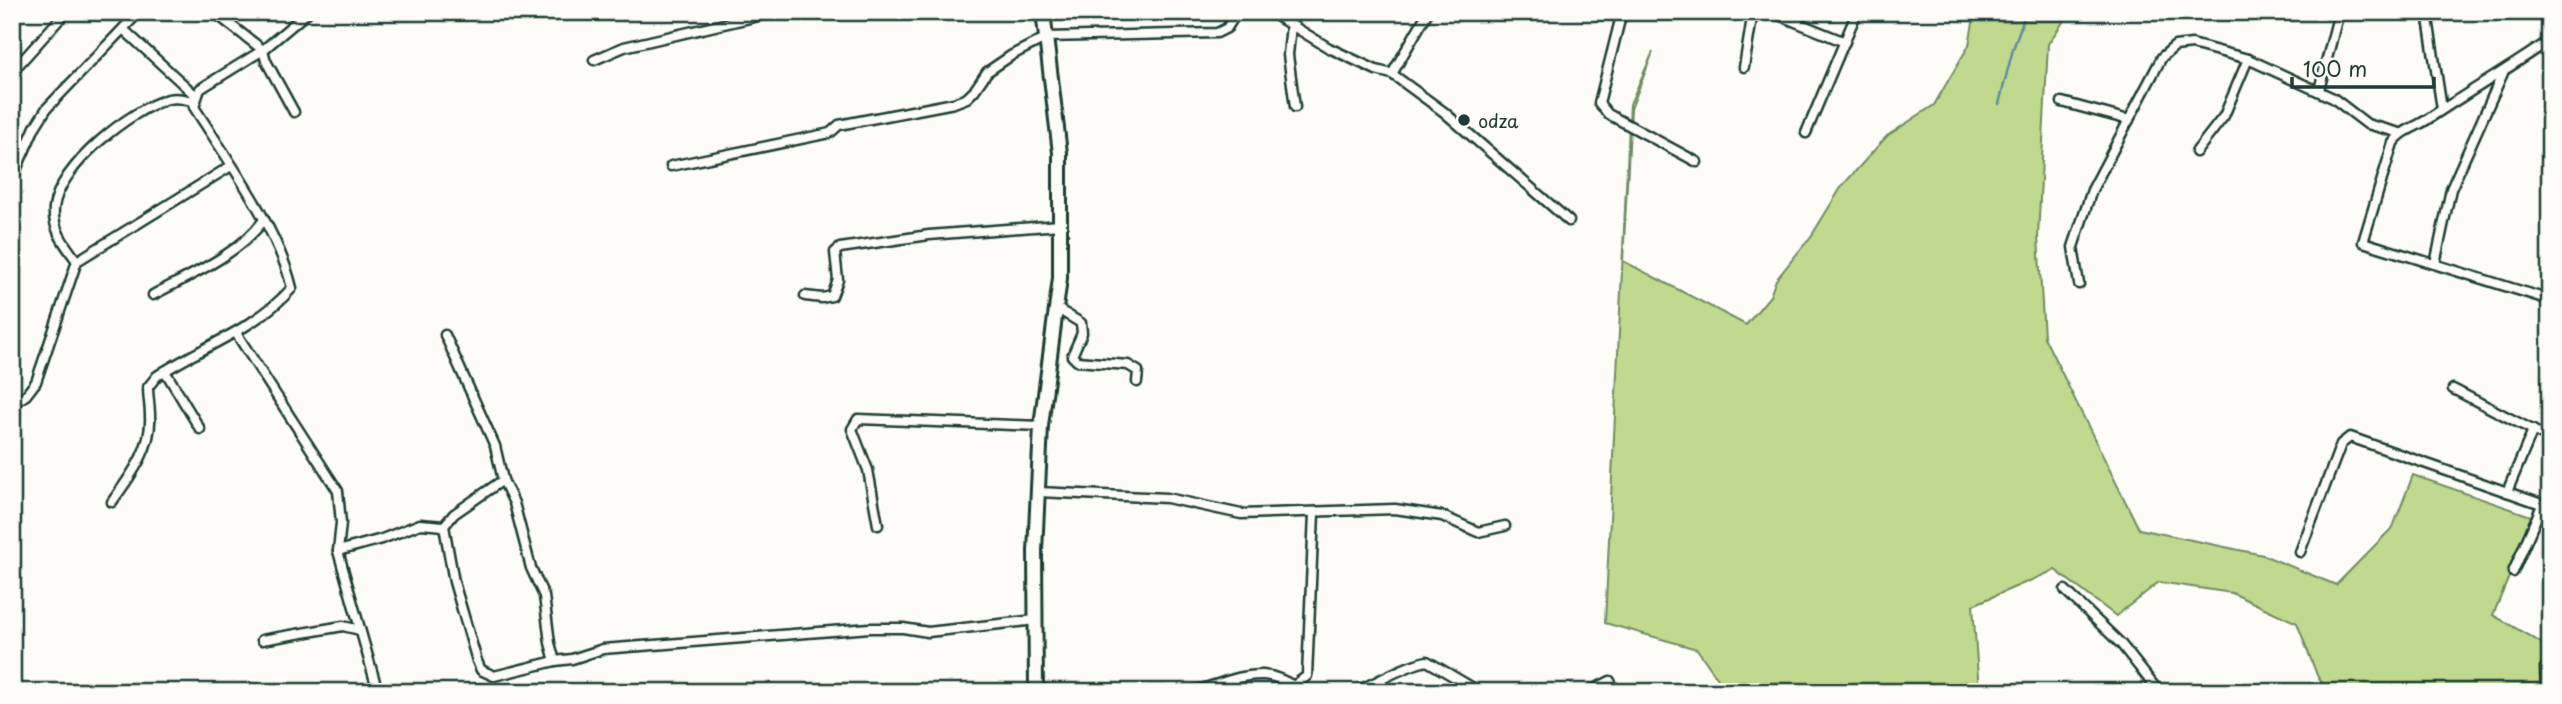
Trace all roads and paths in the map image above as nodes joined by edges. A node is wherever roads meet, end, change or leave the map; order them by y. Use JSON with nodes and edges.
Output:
{"nodes":[{"id":1,"x":66,"y":12,"type":"edge"},
{"id":2,"x":139,"y":12,"type":"edge"},
{"id":3,"x":214,"y":12,"type":"edge"},
{"id":4,"x":307,"y":12,"type":"edge"},
{"id":5,"x":776,"y":12,"type":"edge"},
{"id":6,"x":1043,"y":12,"type":"edge"},
{"id":7,"x":1237,"y":12,"type":"edge"},
{"id":8,"x":1270,"y":12,"type":"edge"},
{"id":9,"x":1427,"y":12,"type":"edge"},
{"id":10,"x":1622,"y":12,"type":"edge"},
{"id":11,"x":1753,"y":12,"type":"edge"},
{"id":12,"x":1771,"y":12,"type":"edge"},
{"id":13,"x":1857,"y":12,"type":"edge"},
{"id":14,"x":2339,"y":12,"type":"edge"},
{"id":15,"x":2427,"y":12,"type":"edge"},
{"id":16,"x":1291,"y":25,"type":"junction"},
{"id":17,"x":122,"y":29,"type":"junction"},
{"id":18,"x":1047,"y":37,"type":"junction"},
{"id":19,"x":2550,"y":40,"type":"edge"},
{"id":20,"x":1844,"y":42,"type":"junction"},
{"id":21,"x":263,"y":50,"type":"junction"},
{"id":22,"x":2248,"y":59,"type":"junction"},
{"id":23,"x":594,"y":60,"type":"dead end"},
{"id":24,"x":1744,"y":66,"type":"dead end"},
{"id":25,"x":12,"y":72,"type":"edge"},
{"id":26,"x":2503,"y":73,"type":"junction"},
{"id":27,"x":1392,"y":74,"type":"junction"},
{"id":28,"x":2319,"y":90,"type":"junction"},
{"id":29,"x":196,"y":99,"type":"junction"},
{"id":30,"x":2062,"y":102,"type":"dead end"},
{"id":31,"x":1295,"y":107,"type":"dead end"},
{"id":32,"x":2442,"y":109,"type":"junction"},
{"id":33,"x":294,"y":112,"type":"dead end"},
{"id":34,"x":2129,"y":120,"type":"junction"},
{"id":35,"x":1806,"y":133,"type":"dead end"},
{"id":36,"x":2400,"y":133,"type":"junction"},
{"id":37,"x":2196,"y":152,"type":"dead end"},
{"id":38,"x":1698,"y":162,"type":"dead end"},
{"id":39,"x":231,"y":166,"type":"junction"},
{"id":40,"x":671,"y":166,"type":"dead end"},
{"id":41,"x":12,"y":179,"type":"edge"},
{"id":42,"x":263,"y":221,"type":"junction"},
{"id":43,"x":1569,"y":221,"type":"dead end"},
{"id":44,"x":1060,"y":225,"type":"junction"},
{"id":45,"x":77,"y":261,"type":"junction"},
{"id":46,"x":2435,"y":264,"type":"junction"},
{"id":47,"x":2079,"y":284,"type":"dead end"},
{"id":48,"x":153,"y":295,"type":"dead end"},
{"id":49,"x":805,"y":296,"type":"dead end"},
{"id":50,"x":2550,"y":300,"type":"edge"},
{"id":51,"x":1056,"y":308,"type":"junction"},
{"id":52,"x":236,"y":333,"type":"junction"},
{"id":53,"x":445,"y":335,"type":"dead end"},
{"id":54,"x":165,"y":371,"type":"junction"},
{"id":55,"x":1136,"y":383,"type":"dead end"},
{"id":56,"x":2453,"y":388,"type":"dead end"},
{"id":57,"x":12,"y":405,"type":"edge"},
{"id":58,"x":1041,"y":426,"type":"junction"},
{"id":59,"x":200,"y":429,"type":"dead end"},
{"id":60,"x":2533,"y":430,"type":"junction"},
{"id":61,"x":2549,"y":437,"type":"edge"},
{"id":62,"x":503,"y":480,"type":"junction"},
{"id":63,"x":1038,"y":492,"type":"junction"},
{"id":64,"x":2507,"y":492,"type":"junction"},
{"id":65,"x":112,"y":502,"type":"dead end"},
{"id":66,"x":2546,"y":506,"type":"edge"},
{"id":67,"x":1314,"y":513,"type":"junction"},
{"id":68,"x":878,"y":525,"type":"dead end"},
{"id":69,"x":444,"y":526,"type":"junction"},
{"id":70,"x":1505,"y":526,"type":"dead end"},
{"id":71,"x":338,"y":551,"type":"junction"},
{"id":72,"x":2300,"y":552,"type":"dead end"},
{"id":73,"x":2513,"y":572,"type":"dead end"},
{"id":74,"x":2065,"y":590,"type":"dead end"},
{"id":75,"x":1036,"y":620,"type":"junction"},
{"id":76,"x":360,"y":630,"type":"junction"},
{"id":77,"x":262,"y":640,"type":"dead end"},
{"id":78,"x":555,"y":661,"type":"junction"},
{"id":79,"x":2545,"y":668,"type":"dead end"},
{"id":80,"x":1295,"y":685,"type":"junction"},
{"id":81,"x":1036,"y":690,"type":"edge"},
{"id":82,"x":378,"y":692,"type":"edge"},
{"id":83,"x":1053,"y":692,"type":"edge"},
{"id":84,"x":1149,"y":692,"type":"edge"},
{"id":85,"x":1164,"y":692,"type":"edge"},
{"id":86,"x":1186,"y":692,"type":"edge"},
{"id":87,"x":1304,"y":692,"type":"edge"},
{"id":88,"x":1354,"y":692,"type":"edge"},
{"id":89,"x":1480,"y":692,"type":"edge"},
{"id":90,"x":1588,"y":692,"type":"edge"},
{"id":91,"x":1615,"y":692,"type":"edge"},
{"id":92,"x":2159,"y":692,"type":"edge"},
{"id":93,"x":2546,"y":692,"type":"edge"}],
"edges":[{"from":1,"to":25,"type":"street"},
{"from":2,"to":17,"type":"street"},
{"from":3,"to":21,"type":"street"},
{"from":4,"to":21,"type":"street"},
{"from":5,"to":23,"type":"street"},
{"from":6,"to":18,"type":"street"},
{"from":7,"to":18,"type":"street"},
{"from":8,"to":16,"type":"street"},
{"from":9,"to":27,"type":"street"},
{"from":10,"to":38,"type":"street"},
{"from":11,"to":24,"type":"street"},
{"from":12,"to":20,"type":"street"},
{"from":13,"to":20,"type":"street"},
{"from":14,"to":28,"type":"street"},
{"from":15,"to":32,"type":"street"},
{"from":16,"to":27,"type":"street"},
{"from":16,"to":31,"type":"street"},
{"from":17,"to":29,"type":"street"},
{"from":17,"to":41,"type":"street"},
{"from":18,"to":40,"type":"street"},
{"from":18,"to":44,"type":"street"},
{"from":19,"to":26,"type":"street"},
{"from":20,"to":35,"type":"street"},
{"from":21,"to":29,"type":"street"},
{"from":21,"to":33,"type":"street"},
{"from":22,"to":28,"type":"street"},
{"from":22,"to":34,"type":"street"},
{"from":22,"to":37,"type":"street"},
{"from":26,"to":32,"type":"street"},
{"from":26,"to":46,"type":"street"},
{"from":27,"to":43,"type":"street"},
{"from":28,"to":36,"type":"street"},
{"from":29,"to":39,"type":"street"},
{"from":29,"to":45,"type":"street"},
{"from":30,"to":34,"type":"street"},
{"from":32,"to":36,"type":"street"},
{"from":34,"to":47,"type":"street"},
{"from":36,"to":46,"type":"street"},
{"from":39,"to":42,"type":"street"},
{"from":39,"to":45,"type":"street"},
{"from":42,"to":48,"type":"street"},
{"from":42,"to":52,"type":"street"},
{"from":44,"to":49,"type":"street"},
{"from":44,"to":51,"type":"street"},
{"from":45,"to":57,"type":"street"},
{"from":46,"to":50,"type":"street"},
{"from":51,"to":55,"type":"street"},
{"from":51,"to":58,"type":"street"},
{"from":52,"to":54,"type":"street"},
{"from":52,"to":71,"type":"street"},
{"from":53,"to":62,"type":"street"},
{"from":54,"to":59,"type":"street"},
{"from":54,"to":65,"type":"street"},
{"from":56,"to":60,"type":"street"},
{"from":58,"to":63,"type":"street"},
{"from":58,"to":68,"type":"street"},
{"from":60,"to":61,"type":"street"},
{"from":60,"to":64,"type":"street"},
{"from":62,"to":69,"type":"street"},
{"from":62,"to":78,"type":"street"},
{"from":63,"to":67,"type":"street"},
{"from":63,"to":75,"type":"street"},
{"from":64,"to":66,"type":"street"},
{"from":64,"to":72,"type":"street"},
{"from":66,"to":73,"type":"street"},
{"from":67,"to":70,"type":"street"},
{"from":67,"to":80,"type":"street"},
{"from":69,"to":71,"type":"street"},
{"from":69,"to":78,"type":"street"},
{"from":71,"to":76,"type":"street"},
{"from":74,"to":92,"type":"street"},
{"from":75,"to":78,"type":"street"},
{"from":75,"to":81,"type":"street"},
{"from":76,"to":77,"type":"street"},
{"from":76,"to":82,"type":"street"},
{"from":79,"to":93,"type":"street"},
{"from":80,"to":86,"type":"street"},
{"from":80,"to":87,"type":"street"},
{"from":81,"to":83,"type":"street"},
{"from":84,"to":85,"type":"street"},
{"from":88,"to":89,"type":"street"},
{"from":90,"to":91,"type":"street"}]}
